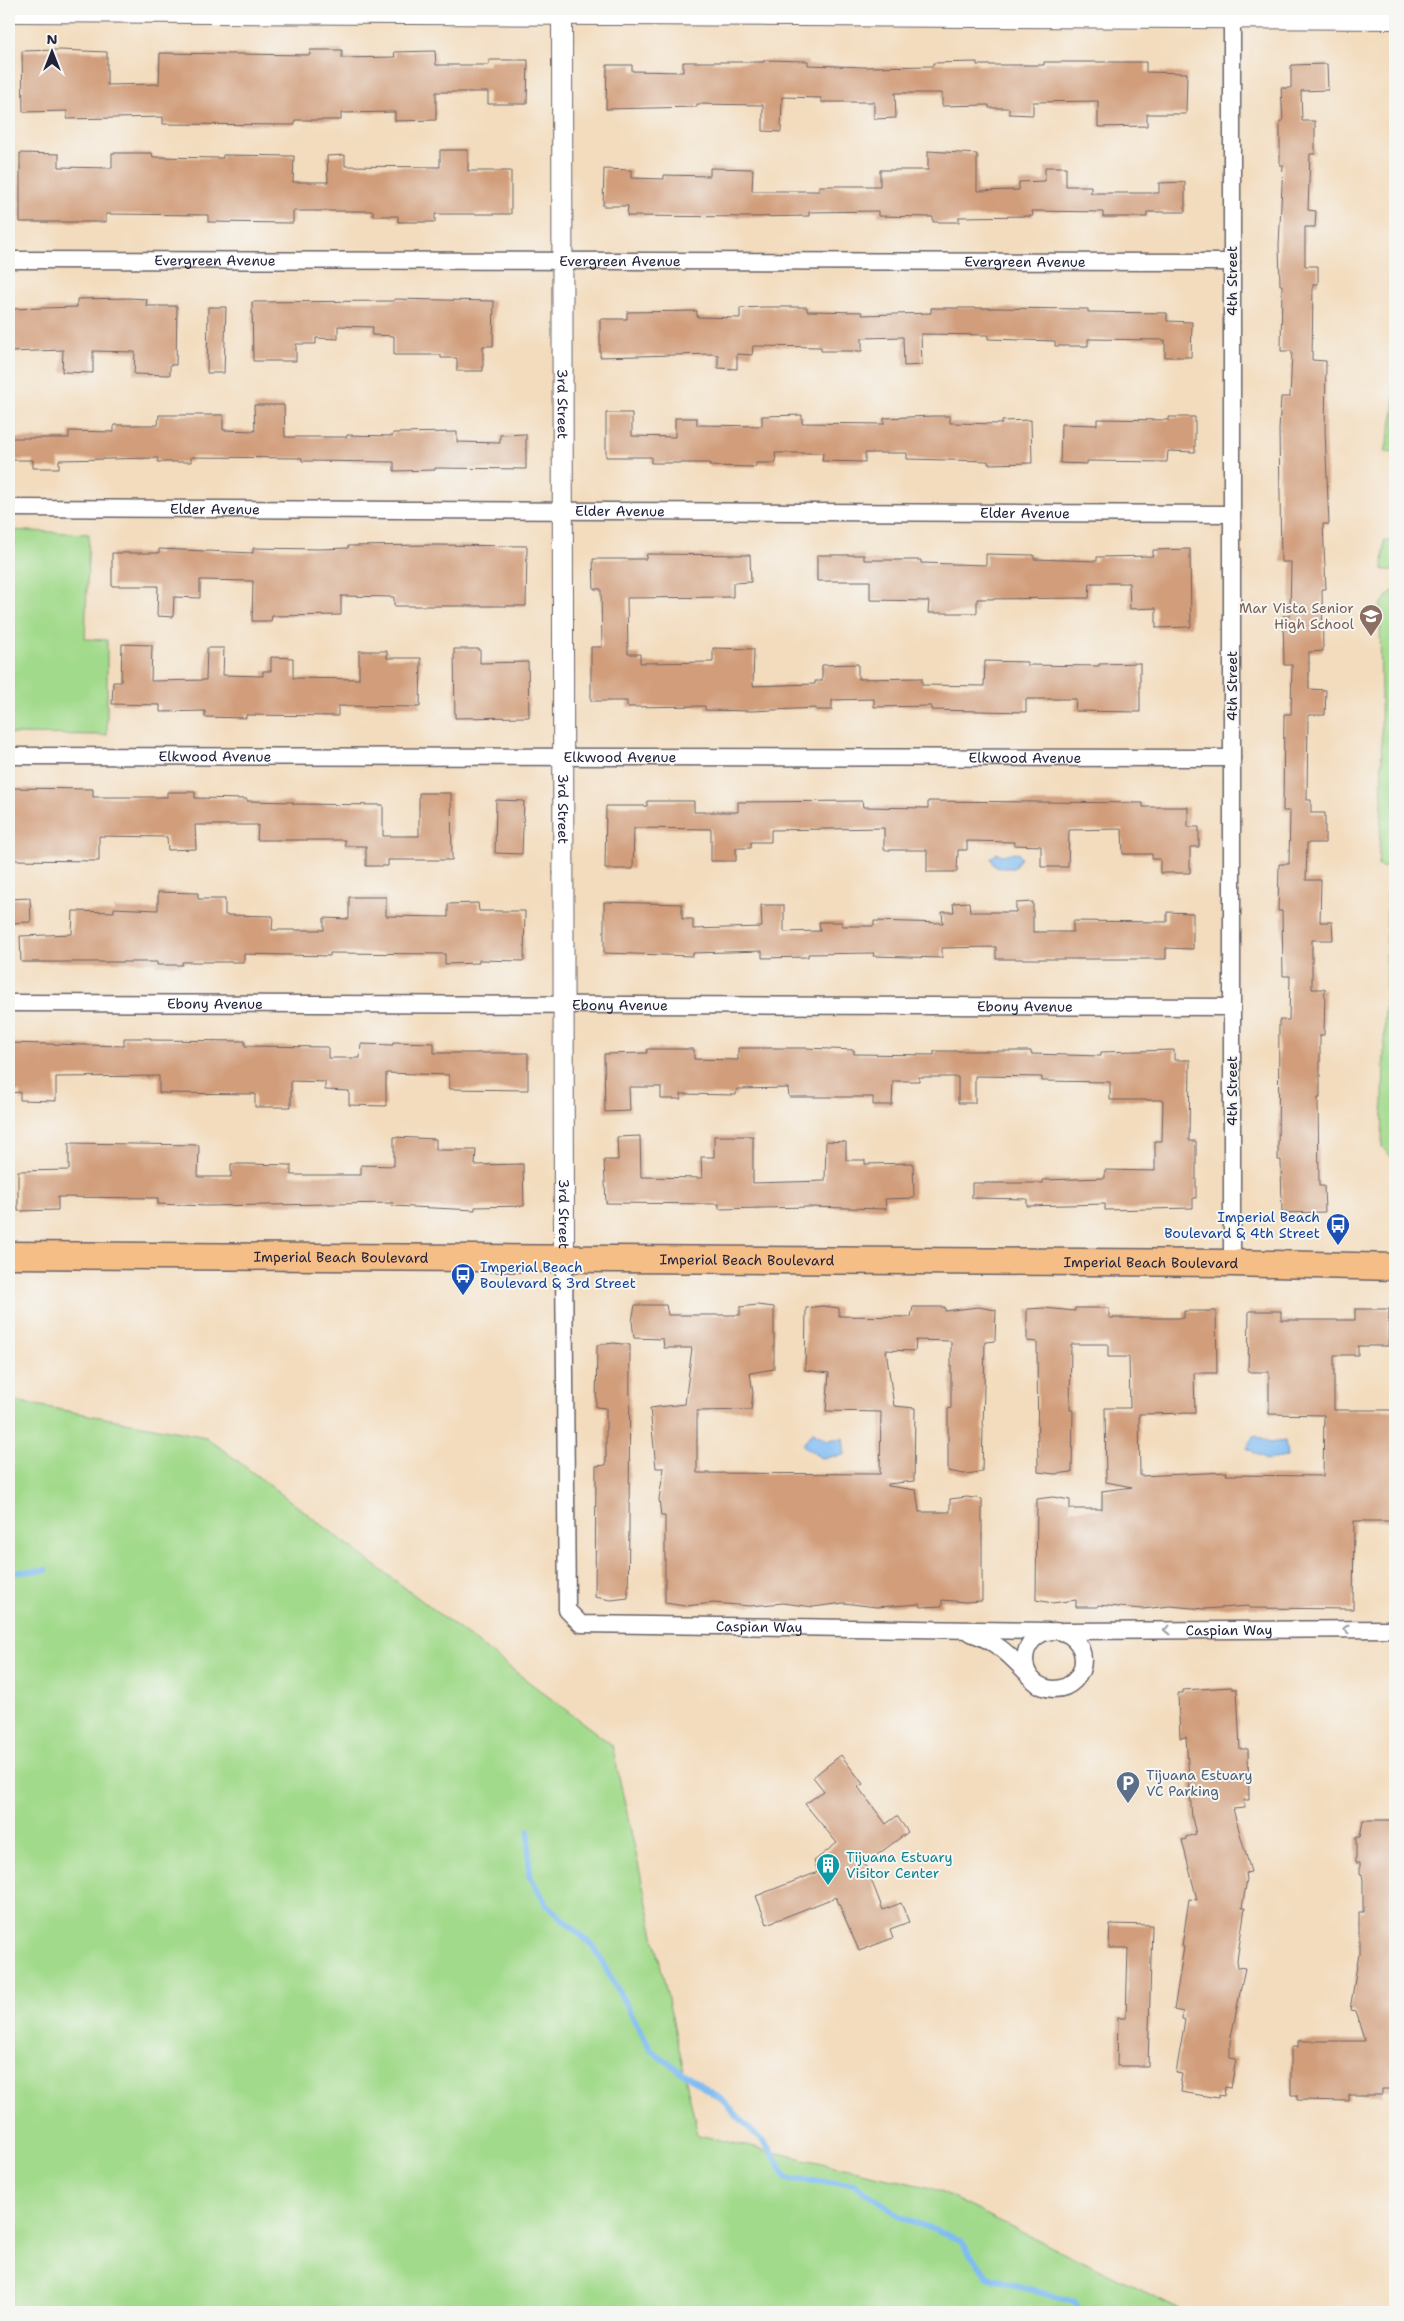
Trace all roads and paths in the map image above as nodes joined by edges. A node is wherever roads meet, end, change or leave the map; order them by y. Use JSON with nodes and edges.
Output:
{"nodes":[{"id":1,"x":9,"y":12,"type":"edge"},
{"id":2,"x":562,"y":12,"type":"edge"},
{"id":3,"x":1190,"y":14,"type":"edge"},
{"id":4,"x":1232,"y":19,"type":"junction"},
{"id":5,"x":1395,"y":19,"type":"edge"},
{"id":6,"x":9,"y":260,"type":"edge"},
{"id":7,"x":562,"y":262,"type":"junction"},
{"id":8,"x":1232,"y":262,"type":"junction"},
{"id":9,"x":9,"y":508,"type":"edge"},
{"id":10,"x":562,"y":511,"type":"junction"},
{"id":11,"x":1232,"y":514,"type":"junction"},
{"id":12,"x":9,"y":756,"type":"edge"},
{"id":13,"x":563,"y":757,"type":"junction"},
{"id":14,"x":1232,"y":758,"type":"junction"},
{"id":15,"x":9,"y":1003,"type":"edge"},
{"id":16,"x":563,"y":1004,"type":"junction"},
{"id":17,"x":1232,"y":1006,"type":"junction"},
{"id":18,"x":9,"y":1255,"type":"edge"},
{"id":19,"x":564,"y":1259,"type":"junction"},
{"id":20,"x":1232,"y":1263,"type":"junction"},
{"id":21,"x":1395,"y":1267,"type":"edge"},
{"id":22,"x":567,"y":1610,"type":"joint"},
{"id":23,"x":957,"y":1628,"type":"junction"},
{"id":24,"x":1395,"y":1629,"type":"edge"},
{"id":25,"x":1055,"y":1631,"type":"junction"},
{"id":26,"x":1030,"y":1676,"type":"junction"}],
"edges":[{"from":1,"to":2,"type":"street"},
{"from":2,"to":3,"type":"street"},
{"from":2,"to":7,"type":"street","name":"3rd Street"},
{"from":3,"to":4,"type":"street"},
{"from":4,"to":5,"type":"street"},
{"from":4,"to":8,"type":"street","name":"4th Street"},
{"from":6,"to":7,"type":"street","name":"Evergreen Avenue"},
{"from":7,"to":8,"type":"street","name":"Evergreen Avenue"},
{"from":7,"to":10,"type":"street","name":"3rd Street"},
{"from":8,"to":11,"type":"street","name":"4th Street"},
{"from":9,"to":10,"type":"street","name":"Elder Avenue"},
{"from":10,"to":11,"type":"street","name":"Elder Avenue"},
{"from":10,"to":13,"type":"street","name":"3rd Street"},
{"from":11,"to":14,"type":"street","name":"4th Street"},
{"from":12,"to":13,"type":"street","name":"Elkwood Avenue"},
{"from":13,"to":14,"type":"street","name":"Elkwood Avenue"},
{"from":13,"to":16,"type":"street","name":"3rd Street"},
{"from":14,"to":17,"type":"street","name":"4th Street"},
{"from":15,"to":16,"type":"street","name":"Ebony Avenue"},
{"from":16,"to":17,"type":"street","name":"Ebony Avenue"},
{"from":16,"to":19,"type":"street","name":"3rd Street"},
{"from":17,"to":20,"type":"street","name":"4th Street"},
{"from":18,"to":19,"type":"main road","name":"Imperial Beach Boulevard"},
{"from":19,"to":20,"type":"main road","name":"Imperial Beach Boulevard"},
{"from":19,"to":22,"type":"street","name":"3rd Street"},
{"from":20,"to":21,"type":"main road","name":"Imperial Beach Boulevard"},
{"from":22,"to":23,"type":"street","name":"Caspian Way"},
{"from":23,"to":25,"type":"street","name":"Caspian Way"},
{"from":23,"to":26,"type":"street","name":"Caspian Way"},
{"from":24,"to":25,"type":"street","name":"Caspian Way","one_way":true},
{"from":25,"to":26,"type":"street"},
{"from":25,"to":26,"type":"street","name":"Caspian Way"}]}
